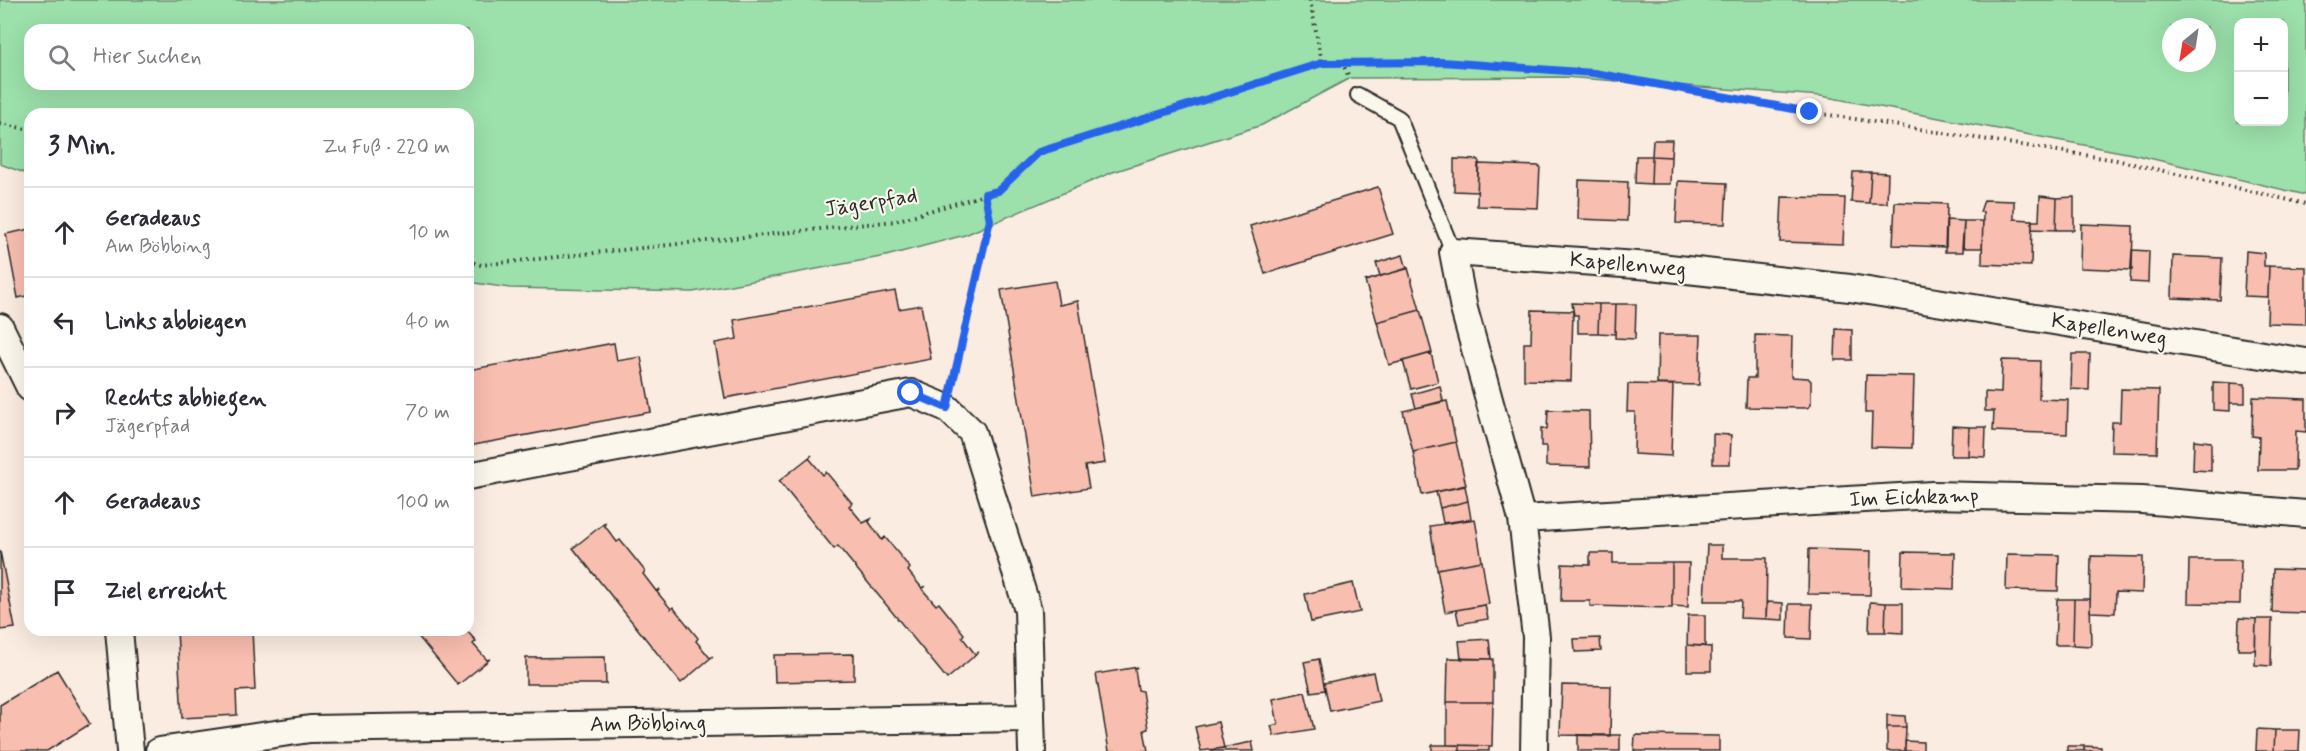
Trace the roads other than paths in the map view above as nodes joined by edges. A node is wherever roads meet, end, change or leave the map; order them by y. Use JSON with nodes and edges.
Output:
{"nodes":[{"id":1,"x":1358,"y":94,"type":"dead end"},
{"id":2,"x":1453,"y":252,"type":"junction"},
{"id":3,"x":0,"y":327,"type":"edge"},
{"id":4,"x":2306,"y":362,"type":"edge"},
{"id":5,"x":24,"y":376,"type":"edge"},
{"id":6,"x":474,"y":475,"type":"edge"},
{"id":7,"x":2306,"y":514,"type":"edge"},
{"id":8,"x":1522,"y":519,"type":"junction"},
{"id":9,"x":120,"y":636,"type":"edge"},
{"id":10,"x":1031,"y":718,"type":"junction"},
{"id":11,"x":130,"y":751,"type":"edge"},
{"id":12,"x":159,"y":751,"type":"edge"},
{"id":13,"x":1032,"y":751,"type":"edge"},
{"id":14,"x":1533,"y":751,"type":"edge"}],
"edges":[{"from":1,"to":2,"type":"lane"},
{"from":2,"to":4,"type":"street","name":"Kapellenweg"},
{"from":2,"to":8,"type":"street"},
{"from":3,"to":5,"type":"street"},
{"from":6,"to":10,"type":"street"},
{"from":7,"to":8,"type":"street","name":"Im Eichkamp"},
{"from":8,"to":14,"type":"street"},
{"from":9,"to":11,"type":"street"},
{"from":10,"to":12,"type":"street","name":"Am Böbbing"},
{"from":10,"to":13,"type":"street"}]}
